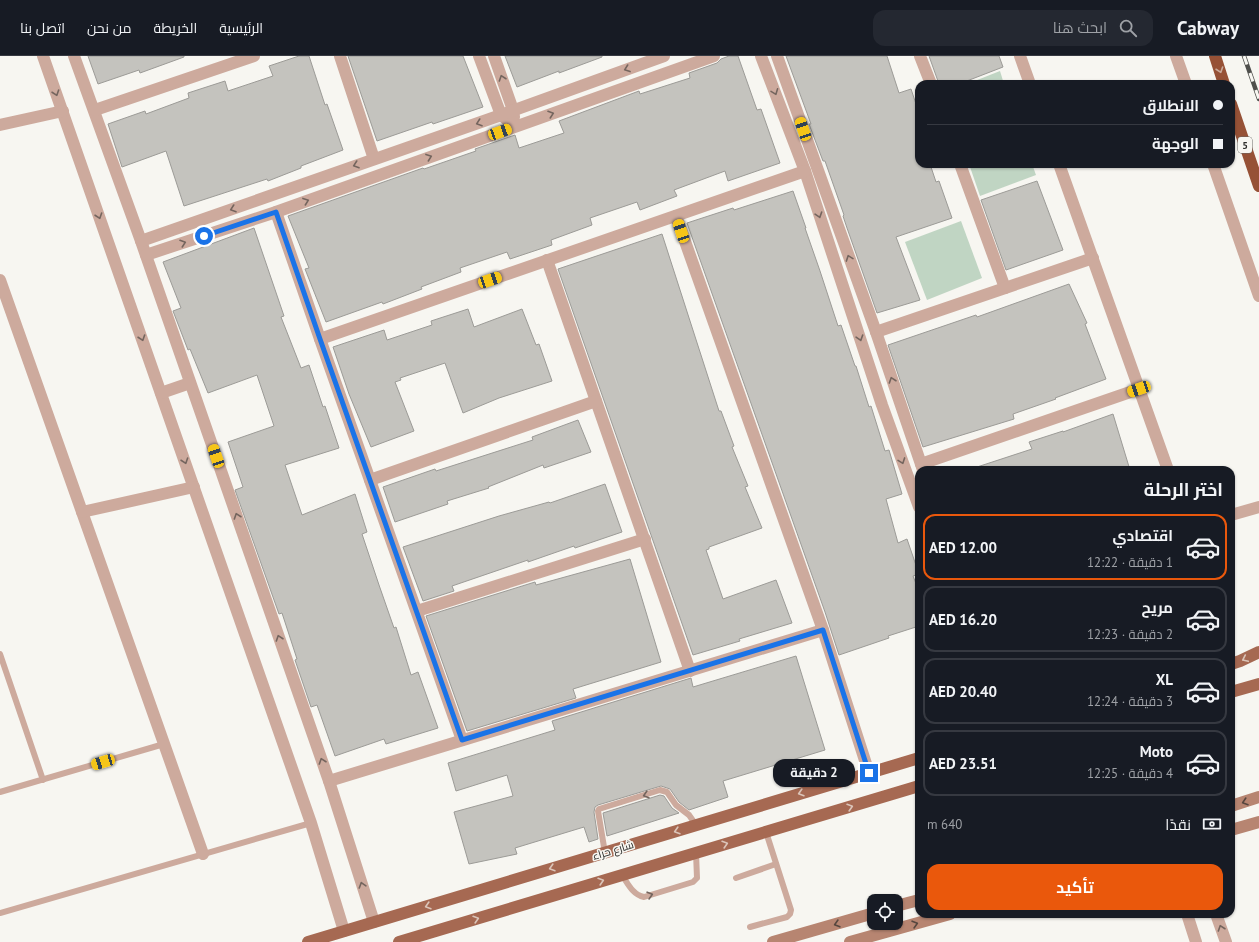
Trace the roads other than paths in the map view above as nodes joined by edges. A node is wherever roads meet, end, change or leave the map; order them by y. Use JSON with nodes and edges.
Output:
{"nodes":[{"id":1,"x":43,"y":56,"type":"edge"},
{"id":2,"x":74,"y":56,"type":"edge"},
{"id":3,"x":254,"y":56,"type":"edge"},
{"id":4,"x":340,"y":56,"type":"edge"},
{"id":5,"x":479,"y":56,"type":"edge"},
{"id":6,"x":494,"y":56,"type":"edge"},
{"id":7,"x":664,"y":56,"type":"edge"},
{"id":8,"x":714,"y":56,"type":"edge"},
{"id":9,"x":761,"y":56,"type":"edge"},
{"id":10,"x":777,"y":56,"type":"edge"},
{"id":11,"x":920,"y":56,"type":"edge"},
{"id":12,"x":1020,"y":56,"type":"edge"},
{"id":13,"x":1176,"y":56,"type":"edge"},
{"id":14,"x":1215,"y":56,"type":"edge"},
{"id":15,"x":929,"y":80,"type":"edge"},
{"id":16,"x":1029,"y":80,"type":"edge"},
{"id":17,"x":1185,"y":80,"type":"edge"},
{"id":18,"x":1223,"y":80,"type":"edge"},
{"id":19,"x":95,"y":110,"type":"junction"},
{"id":20,"x":513,"y":110,"type":"junction"},
{"id":21,"x":62,"y":111,"type":"junction"},
{"id":22,"x":501,"y":115,"type":"junction"},
{"id":23,"x":1235,"y":116,"type":"edge"},
{"id":24,"x":0,"y":125,"type":"edge"},
{"id":25,"x":514,"y":126,"type":"junction"},
{"id":26,"x":374,"y":159,"type":"junction"},
{"id":27,"x":961,"y":168,"type":"edge"},
{"id":28,"x":1060,"y":168,"type":"edge"},
{"id":29,"x":1214,"y":168,"type":"edge"},
{"id":30,"x":805,"y":171,"type":"junction"},
{"id":31,"x":1259,"y":186,"type":"edge"},
{"id":32,"x":276,"y":212,"type":"junction"},
{"id":33,"x":676,"y":216,"type":"junction"},
{"id":34,"x":141,"y":241,"type":"junction"},
{"id":35,"x":146,"y":255,"type":"junction"},
{"id":36,"x":1092,"y":258,"type":"junction"},
{"id":37,"x":547,"y":260,"type":"junction"},
{"id":38,"x":0,"y":280,"type":"edge"},
{"id":39,"x":1005,"y":288,"type":"junction"},
{"id":40,"x":1259,"y":296,"type":"edge"},
{"id":41,"x":876,"y":332,"type":"junction"},
{"id":42,"x":320,"y":339,"type":"junction"},
{"id":43,"x":190,"y":382,"type":"junction"},
{"id":44,"x":1139,"y":389,"type":"junction"},
{"id":45,"x":161,"y":393,"type":"junction"},
{"id":46,"x":898,"y":398,"type":"junction"},
{"id":47,"x":596,"y":401,"type":"junction"},
{"id":48,"x":882,"y":405,"type":"junction"},
{"id":49,"x":922,"y":466,"type":"edge"},
{"id":50,"x":925,"y":466,"type":"edge"},
{"id":51,"x":1167,"y":466,"type":"edge"},
{"id":52,"x":370,"y":480,"type":"junction"},
{"id":53,"x":194,"y":487,"type":"junction"},
{"id":54,"x":915,"y":495,"type":"edge"},
{"id":55,"x":1259,"y":507,"type":"edge"},
{"id":56,"x":82,"y":512,"type":"junction"},
{"id":57,"x":1235,"y":514,"type":"edge"},
{"id":58,"x":644,"y":539,"type":"junction"},
{"id":59,"x":417,"y":611,"type":"junction"},
{"id":60,"x":823,"y":630,"type":"junction"},
{"id":61,"x":1259,"y":652,"type":"edge"},
{"id":62,"x":0,"y":654,"type":"edge"},
{"id":63,"x":1235,"y":663,"type":"edge"},
{"id":64,"x":690,"y":671,"type":"junction"},
{"id":65,"x":1259,"y":684,"type":"edge"},
{"id":66,"x":1235,"y":691,"type":"edge"},
{"id":67,"x":462,"y":740,"type":"junction"},
{"id":68,"x":164,"y":744,"type":"junction"},
{"id":69,"x":915,"y":759,"type":"edge"},
{"id":70,"x":869,"y":773,"type":"junction"},
{"id":71,"x":43,"y":780,"type":"junction"},
{"id":72,"x":329,"y":781,"type":"junction"},
{"id":73,"x":915,"y":787,"type":"edge"},
{"id":74,"x":0,"y":792,"type":"edge"},
{"id":75,"x":1259,"y":797,"type":"edge"},
{"id":76,"x":1235,"y":805,"type":"edge"},
{"id":77,"x":1259,"y":822,"type":"edge"},
{"id":78,"x":311,"y":823,"type":"junction"},
{"id":79,"x":696,"y":825,"type":"junction"},
{"id":80,"x":1235,"y":829,"type":"edge"},
{"id":81,"x":766,"y":832,"type":"junction"},
{"id":82,"x":605,"y":853,"type":"junction"},
{"id":83,"x":696,"y":853,"type":"junction"},
{"id":84,"x":203,"y":854,"type":"junction"},
{"id":85,"x":776,"y":864,"type":"junction"},
{"id":86,"x":622,"y":875,"type":"junction"},
{"id":87,"x":736,"y":878,"type":"dead end"},
{"id":88,"x":915,"y":901,"type":"edge"},
{"id":89,"x":903,"y":904,"type":"edge"},
{"id":90,"x":0,"y":914,"type":"edge"},
{"id":91,"x":867,"y":915,"type":"edge"},
{"id":92,"x":936,"y":918,"type":"edge"},
{"id":93,"x":1188,"y":918,"type":"edge"},
{"id":94,"x":1217,"y":918,"type":"edge"},
{"id":95,"x":374,"y":922,"type":"junction"},
{"id":96,"x":750,"y":927,"type":"dead end"},
{"id":97,"x":344,"y":931,"type":"junction"},
{"id":98,"x":308,"y":942,"type":"edge"},
{"id":99,"x":399,"y":942,"type":"edge"},
{"id":100,"x":773,"y":942,"type":"edge"},
{"id":101,"x":850,"y":942,"type":"edge"},
{"id":102,"x":1196,"y":942,"type":"edge"},
{"id":103,"x":1226,"y":942,"type":"edge"}],
"edges":[{"from":1,"to":21,"type":"street","one_way":true},
{"from":2,"to":19,"type":"street"},
{"from":3,"to":19,"type":"street"},
{"from":4,"to":26,"type":"street"},
{"from":5,"to":22,"type":"street"},
{"from":20,"to":6,"type":"street","one_way":true},
{"from":7,"to":20,"type":"street","one_way":true},
{"from":25,"to":8,"type":"street","one_way":true},
{"from":9,"to":30,"type":"street","one_way":true},
{"from":41,"to":10,"type":"street","one_way":true},
{"from":11,"to":15,"type":"street"},
{"from":12,"to":16,"type":"street"},
{"from":13,"to":17,"type":"street"},
{"from":14,"to":18,"type":"highway","one_way":true},
{"from":19,"to":34,"type":"street"},
{"from":20,"to":22,"type":"street"},
{"from":20,"to":25,"type":"street"},
{"from":21,"to":24,"type":"street"},
{"from":21,"to":45,"type":"street","one_way":true},
{"from":22,"to":25,"type":"street"},
{"from":22,"to":26,"type":"street","one_way":true},
{"from":23,"to":31,"type":"highway","number":"5"},
{"from":32,"to":25,"type":"street","one_way":true},
{"from":26,"to":34,"type":"street","one_way":true},
{"from":27,"to":39,"type":"street"},
{"from":28,"to":36,"type":"street"},
{"from":29,"to":40,"type":"street"},
{"from":30,"to":33,"type":"street"},
{"from":30,"to":48,"type":"street","one_way":true},
{"from":35,"to":32,"type":"street","one_way":true},
{"from":32,"to":42,"type":"street"},
{"from":33,"to":37,"type":"street"},
{"from":33,"to":60,"type":"street"},
{"from":34,"to":35,"type":"street"},
{"from":35,"to":43,"type":"street"},
{"from":36,"to":39,"type":"street"},
{"from":36,"to":44,"type":"street"},
{"from":37,"to":42,"type":"street"},
{"from":37,"to":47,"type":"street"},
{"from":38,"to":56,"type":"street"},
{"from":39,"to":41,"type":"street"},
{"from":46,"to":41,"type":"street","one_way":true},
{"from":42,"to":52,"type":"street"},
{"from":43,"to":45,"type":"street"},
{"from":72,"to":43,"type":"street","one_way":true},
{"from":44,"to":50,"type":"street"},
{"from":44,"to":51,"type":"street"},
{"from":45,"to":53,"type":"street","one_way":true},
{"from":46,"to":48,"type":"street"},
{"from":46,"to":49,"type":"street"},
{"from":47,"to":52,"type":"street"},
{"from":47,"to":58,"type":"street"},
{"from":48,"to":54,"type":"street","one_way":true},
{"from":52,"to":59,"type":"street"},
{"from":53,"to":56,"type":"street"},
{"from":53,"to":78,"type":"street"},
{"from":55,"to":57,"type":"street"},
{"from":56,"to":68,"type":"street"},
{"from":58,"to":59,"type":"street"},
{"from":58,"to":64,"type":"street"},
{"from":59,"to":67,"type":"street"},
{"from":60,"to":64,"type":"street"},
{"from":60,"to":70,"type":"street"},
{"from":61,"to":63,"type":"main road","one_way":true},
{"from":62,"to":71,"type":"lane"},
{"from":64,"to":67,"type":"street"},
{"from":65,"to":66,"type":"main road"},
{"from":67,"to":72,"type":"street"},
{"from":68,"to":71,"type":"lane"},
{"from":68,"to":84,"type":"street"},
{"from":69,"to":70,"type":"main road","name":"شارع حراء"},
{"from":70,"to":79,"type":"main road","name":"شارع حراء","one_way":true},
{"from":71,"to":74,"type":"lane"},
{"from":95,"to":72,"type":"street","one_way":true},
{"from":81,"to":73,"type":"main road","one_way":true},
{"from":75,"to":76,"type":"street","one_way":true},
{"from":77,"to":80,"type":"street"},
{"from":78,"to":84,"type":"lane"},
{"from":78,"to":97,"type":"street"},
{"from":79,"to":82,"type":"main road","name":"شارع حراء","one_way":true},
{"from":79,"to":82,"type":"lane","one_way":true},
{"from":83,"to":81,"type":"main road","one_way":true},
{"from":81,"to":85,"type":"lane"},
{"from":82,"to":95,"type":"main road","name":"شارع حراء","one_way":true},
{"from":83,"to":86,"type":"main road"},
{"from":86,"to":83,"type":"lane","one_way":true},
{"from":84,"to":90,"type":"lane"},
{"from":85,"to":87,"type":"lane"},
{"from":85,"to":96,"type":"lane"},
{"from":99,"to":86,"type":"main road","one_way":true},
{"from":88,"to":89,"type":"street"},
{"from":91,"to":100,"type":"street","one_way":true},
{"from":101,"to":92,"type":"street","one_way":true},
{"from":93,"to":102,"type":"street"},
{"from":103,"to":94,"type":"street","one_way":true},
{"from":95,"to":97,"type":"main road","name":"شارع حراء"},
{"from":97,"to":98,"type":"main road","name":"شارع حراء"}]}
